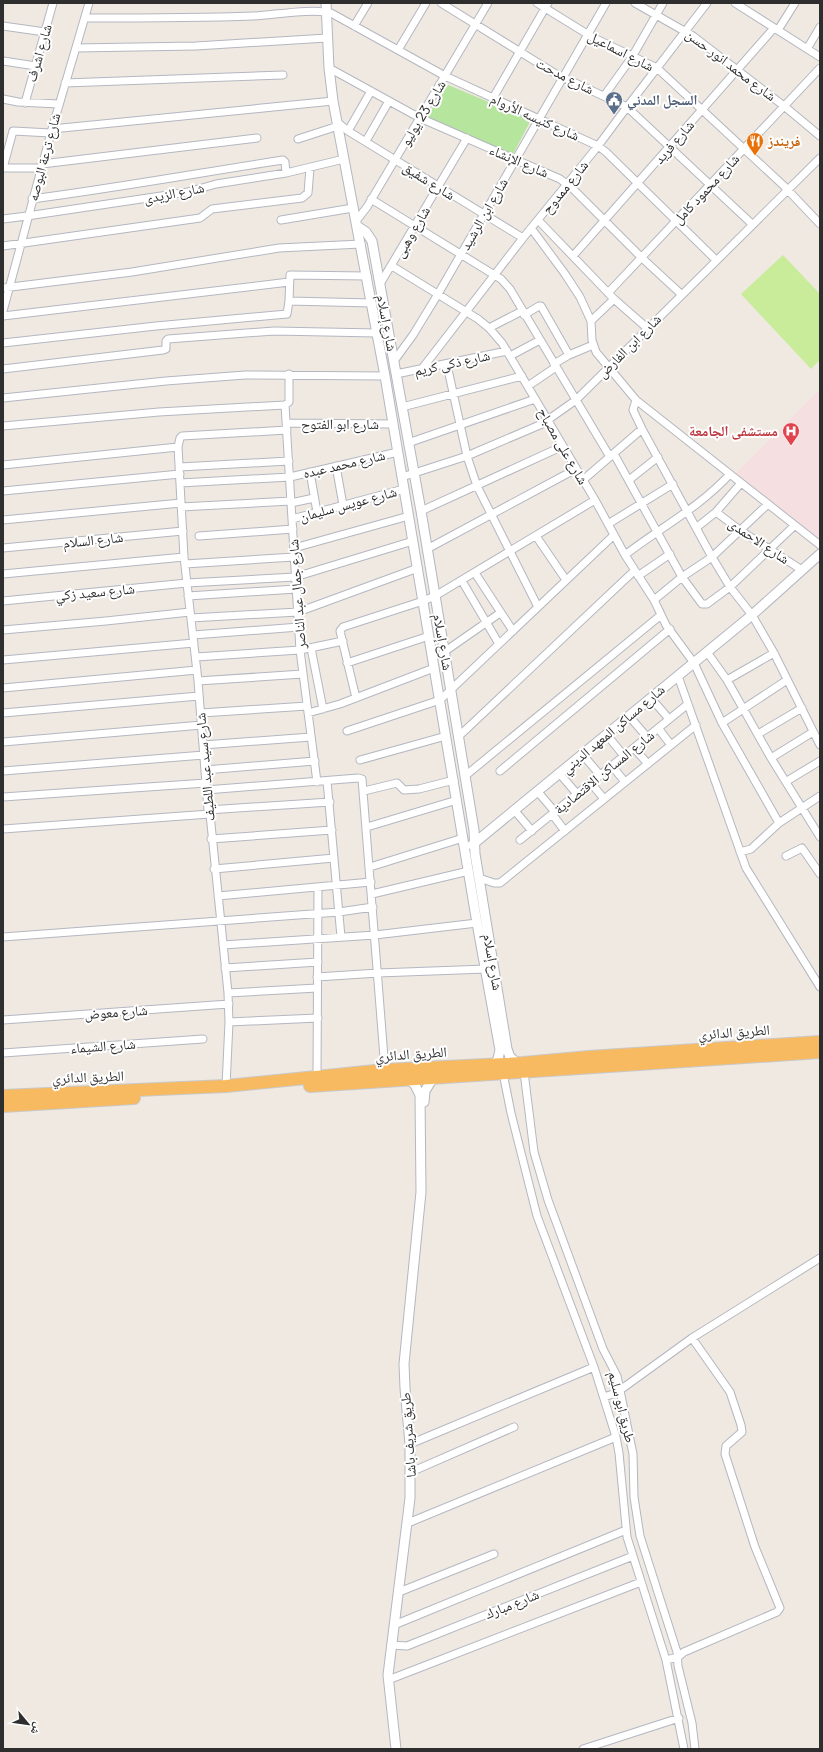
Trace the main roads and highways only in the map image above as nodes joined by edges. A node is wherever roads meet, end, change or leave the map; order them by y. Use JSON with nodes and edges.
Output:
{"nodes":[{"id":1,"x":820,"y":1042,"type":"edge"},
{"id":2,"x":820,"y":1052,"type":"edge"},
{"id":3,"x":614,"y":1061,"type":"junction"},
{"id":4,"x":521,"y":1067,"type":"junction"},
{"id":5,"x":378,"y":1074,"type":"junction"},
{"id":6,"x":3,"y":1096,"type":"edge"},
{"id":7,"x":3,"y":1106,"type":"edge"}],
"edges":[{"from":1,"to":3,"type":"highway","name":"الطريق الدائري"},
{"from":2,"to":3,"type":"highway","name":"الطريق الدائري"},
{"from":3,"to":4,"type":"highway","name":"الطريق الدائري"},
{"from":4,"to":5,"type":"highway","name":"الطريق الدائري"},
{"from":4,"to":5,"type":"highway","name":"الطريق الدائري"},
{"from":5,"to":6,"type":"highway","name":"الطريق الدائري"},
{"from":5,"to":7,"type":"highway","name":"الطريق الدائري"}]}
